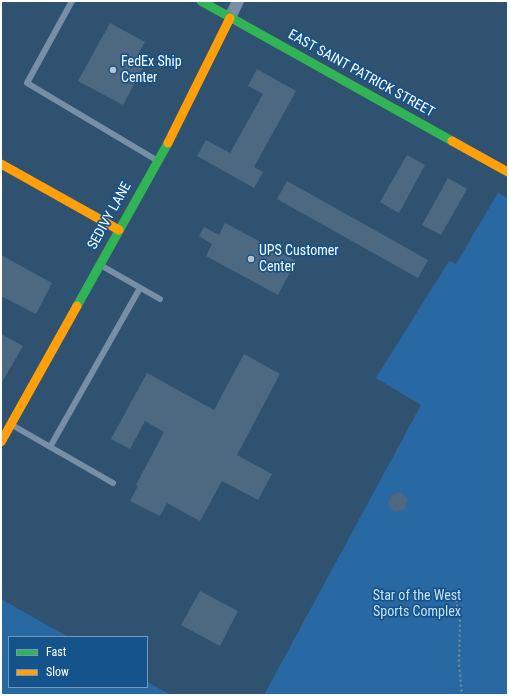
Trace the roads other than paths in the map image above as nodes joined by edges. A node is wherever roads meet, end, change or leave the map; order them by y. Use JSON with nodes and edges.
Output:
{"nodes":[{"id":1,"x":72,"y":1,"type":"edge"},
{"id":2,"x":201,"y":1,"type":"edge"},
{"id":3,"x":238,"y":1,"type":"edge"},
{"id":4,"x":230,"y":18,"type":"junction"},
{"id":5,"x":158,"y":161,"type":"junction"},
{"id":6,"x":1,"y":164,"type":"edge"},
{"id":7,"x":508,"y":172,"type":"edge"},
{"id":8,"x":119,"y":230,"type":"junction"},
{"id":9,"x":100,"y":265,"type":"junction"},
{"id":10,"x":140,"y":288,"type":"junction"},
{"id":11,"x":160,"y":299,"type":"dead end"},
{"id":12,"x":6,"y":421,"type":"edge"},
{"id":13,"x":1,"y":442,"type":"edge"},
{"id":14,"x":50,"y":447,"type":"junction"},
{"id":15,"x":113,"y":483,"type":"dead end"}],
"edges":[{"from":1,"to":5,"type":"lane"},
{"from":2,"to":4,"type":"street","name":"EAST SAINT PATRICK STREET"},
{"from":3,"to":4,"type":"street","name":"SEDIVY LANE"},
{"from":4,"to":5,"type":"street","name":"SEDIVY LANE"},
{"from":4,"to":7,"type":"street","name":"EAST SAINT PATRICK STREET"},
{"from":5,"to":8,"type":"street","name":"SEDIVY LANE"},
{"from":6,"to":8,"type":"street"},
{"from":8,"to":9,"type":"street","name":"SEDIVY LANE"},
{"from":9,"to":10,"type":"lane"},
{"from":9,"to":12,"type":"street","name":"SEDIVY LANE"},
{"from":10,"to":11,"type":"lane"},
{"from":10,"to":14,"type":"lane"},
{"from":12,"to":13,"type":"street","name":"SEDIVY LANE"},
{"from":12,"to":14,"type":"lane"},
{"from":14,"to":15,"type":"lane"}]}
